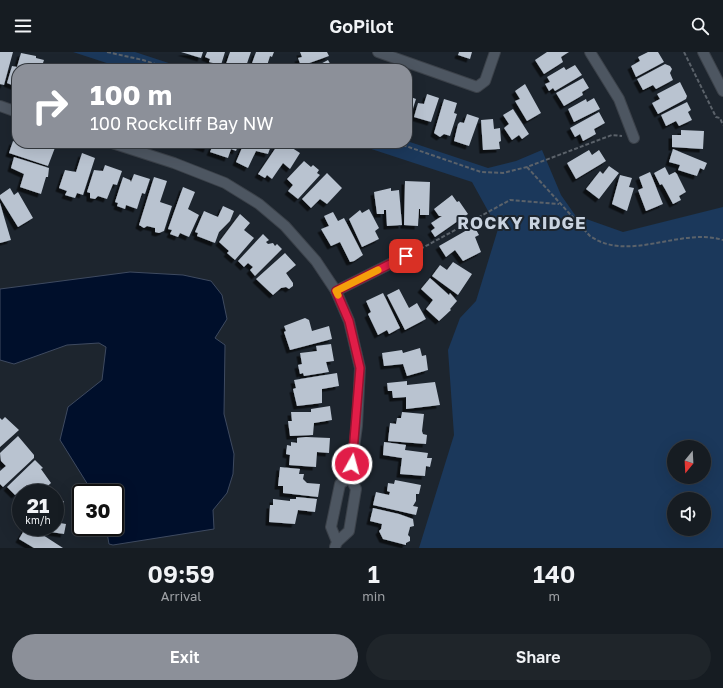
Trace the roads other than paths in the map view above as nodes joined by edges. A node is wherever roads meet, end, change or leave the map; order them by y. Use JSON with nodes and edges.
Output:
{"nodes":[{"id":1,"x":378,"y":52,"type":"edge"},
{"id":2,"x":495,"y":52,"type":"edge"},
{"id":3,"x":590,"y":52,"type":"edge"},
{"id":4,"x":703,"y":52,"type":"edge"},
{"id":5,"x":412,"y":64,"type":"edge"},
{"id":6,"x":412,"y":64,"type":"edge"},
{"id":7,"x":722,"y":89,"type":"edge"},
{"id":8,"x":0,"y":106,"type":"edge"},
{"id":9,"x":12,"y":110,"type":"edge"},
{"id":10,"x":634,"y":138,"type":"road end"},
{"id":11,"x":128,"y":148,"type":"edge"},
{"id":12,"x":406,"y":256,"type":"road end"},
{"id":13,"x":336,"y":291,"type":"junction"},
{"id":14,"x":350,"y":477,"type":"junction"},
{"id":15,"x":336,"y":545,"type":"edge"}],
"edges":[{"from":1,"to":5,"type":"street"},
{"from":2,"to":6,"type":"street"},
{"from":3,"to":10,"type":"street"},
{"from":4,"to":7,"type":"street"},
{"from":8,"to":9,"type":"street"},
{"from":11,"to":13,"type":"street"},
{"from":12,"to":13,"type":"street"},
{"from":13,"to":14,"type":"street"},
{"from":14,"to":15,"type":"street"},
{"from":14,"to":15,"type":"street"}]}
